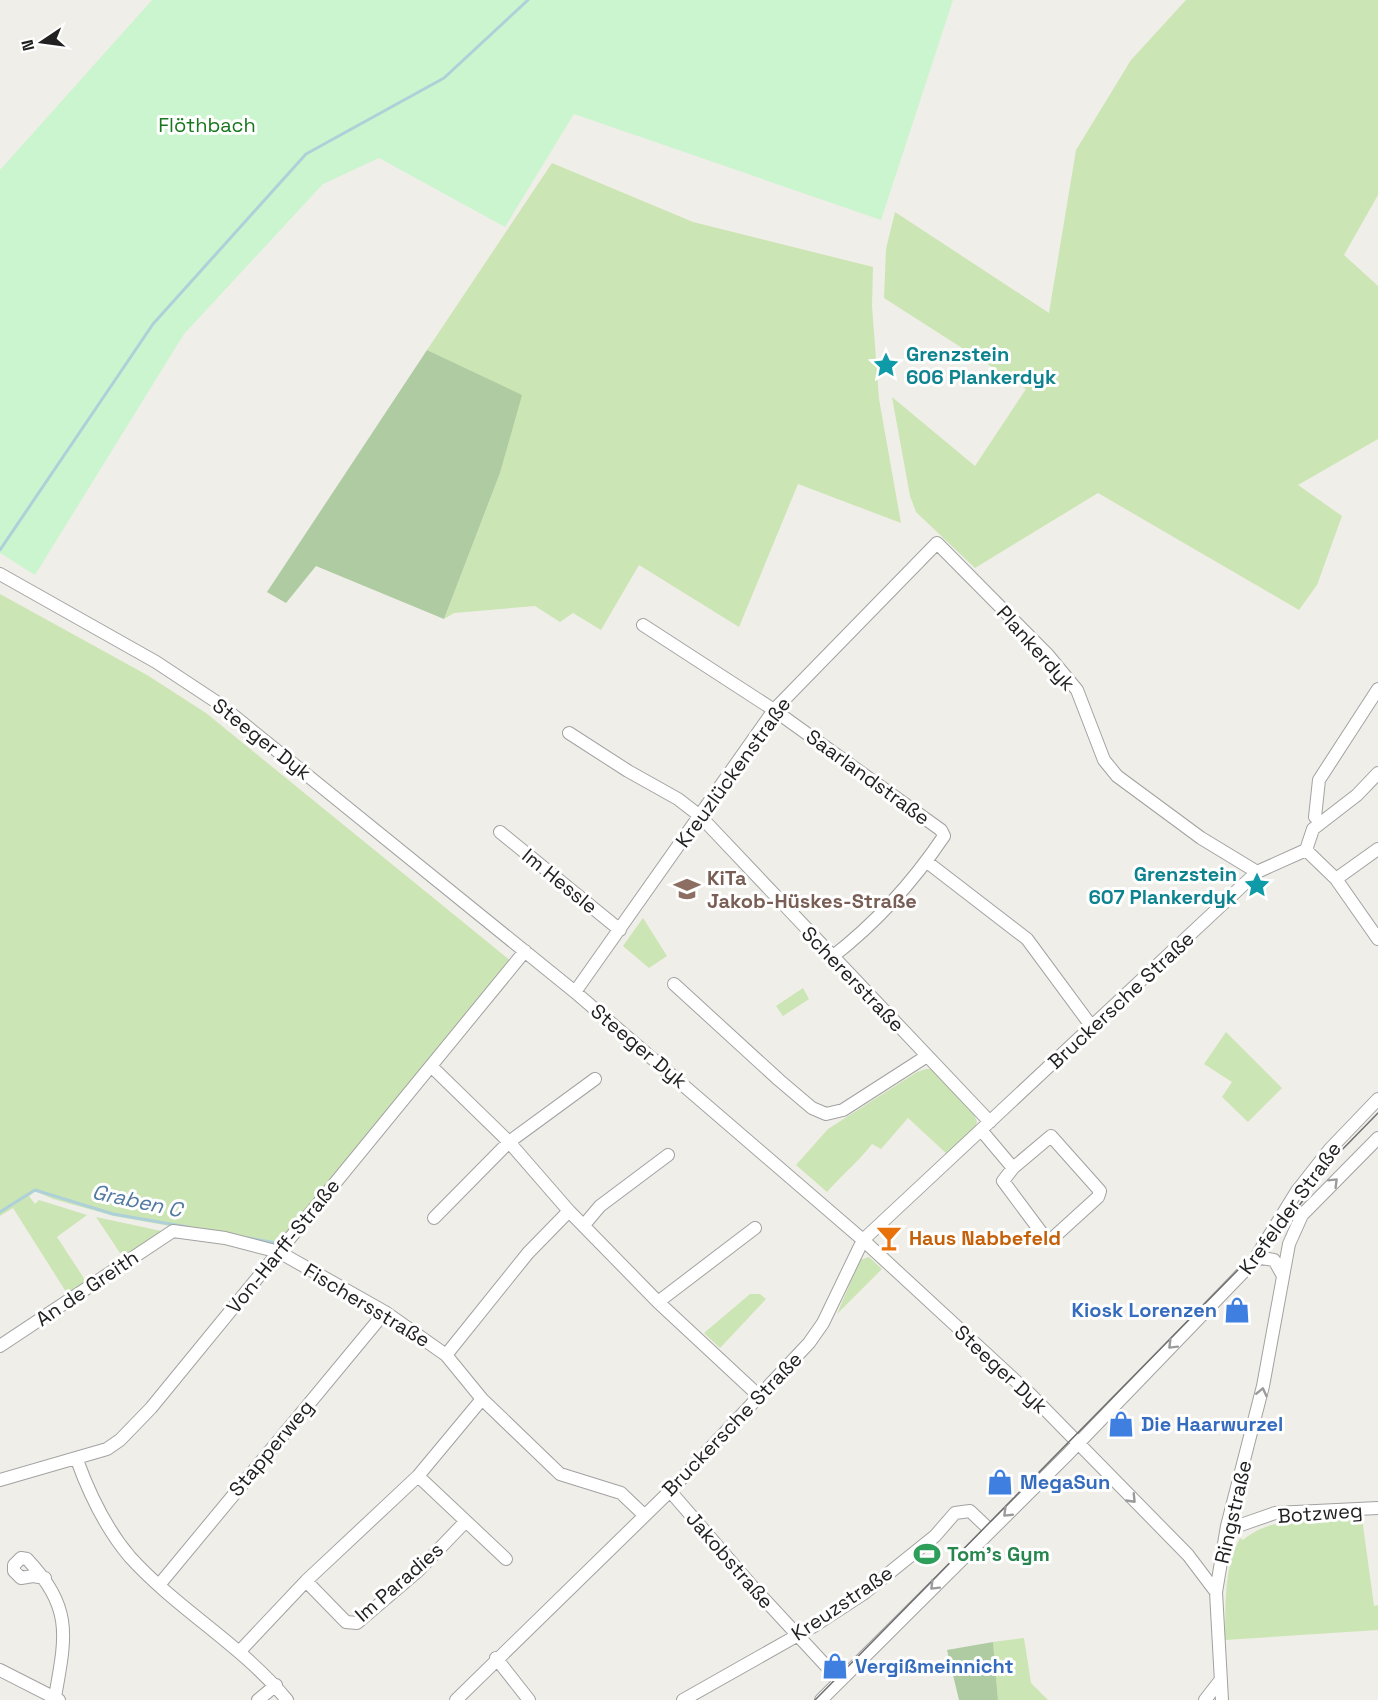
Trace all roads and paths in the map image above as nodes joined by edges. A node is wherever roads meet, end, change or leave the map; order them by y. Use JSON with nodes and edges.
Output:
{"nodes":[{"id":1,"x":937,"y":543,"type":"joint"},
{"id":2,"x":0,"y":574,"type":"edge"},
{"id":3,"x":643,"y":625,"type":"dead end"},
{"id":4,"x":1378,"y":689,"type":"edge"},
{"id":5,"x":774,"y":710,"type":"junction"},
{"id":6,"x":569,"y":734,"type":"dead end"},
{"id":7,"x":1378,"y":773,"type":"edge"},
{"id":8,"x":700,"y":816,"type":"junction"},
{"id":9,"x":1315,"y":823,"type":"junction"},
{"id":10,"x":500,"y":832,"type":"dead end"},
{"id":11,"x":1378,"y":849,"type":"edge"},
{"id":12,"x":1306,"y":850,"type":"junction"},
{"id":13,"x":927,"y":862,"type":"junction"},
{"id":14,"x":1257,"y":872,"type":"junction"},
{"id":15,"x":1336,"y":879,"type":"junction"},
{"id":16,"x":620,"y":930,"type":"junction"},
{"id":17,"x":1378,"y":939,"type":"edge"},
{"id":18,"x":525,"y":951,"type":"junction"},
{"id":19,"x":832,"y":957,"type":"junction"},
{"id":20,"x":674,"y":984,"type":"dead end"},
{"id":21,"x":575,"y":992,"type":"junction"},
{"id":22,"x":1092,"y":1027,"type":"junction"},
{"id":23,"x":927,"y":1056,"type":"junction"},
{"id":24,"x":431,"y":1066,"type":"junction"},
{"id":25,"x":595,"y":1079,"type":"dead end"},
{"id":26,"x":1378,"y":1099,"type":"edge"},
{"id":27,"x":985,"y":1126,"type":"junction"},
{"id":28,"x":1378,"y":1138,"type":"edge"},
{"id":29,"x":509,"y":1142,"type":"junction"},
{"id":30,"x":668,"y":1155,"type":"dead end"},
{"id":31,"x":1013,"y":1168,"type":"junction"},
{"id":32,"x":569,"y":1211,"type":"junction"},
{"id":33,"x":1302,"y":1215,"type":"joint"},
{"id":34,"x":434,"y":1218,"type":"dead end"},
{"id":35,"x":584,"y":1225,"type":"junction"},
{"id":36,"x":755,"y":1228,"type":"dead end"},
{"id":37,"x":173,"y":1231,"type":"joint"},
{"id":38,"x":863,"y":1240,"type":"junction"},
{"id":39,"x":279,"y":1252,"type":"junction"},
{"id":40,"x":1253,"y":1262,"type":"junction"},
{"id":41,"x":1282,"y":1274,"type":"junction"},
{"id":42,"x":658,"y":1302,"type":"junction"},
{"id":43,"x":384,"y":1312,"type":"junction"},
{"id":44,"x":0,"y":1346,"type":"edge"},
{"id":45,"x":446,"y":1354,"type":"junction"},
{"id":46,"x":758,"y":1395,"type":"junction"},
{"id":47,"x":482,"y":1399,"type":"junction"},
{"id":48,"x":1077,"y":1442,"type":"junction"},
{"id":49,"x":77,"y":1460,"type":"junction"},
{"id":50,"x":418,"y":1476,"type":"junction"},
{"id":51,"x":0,"y":1480,"type":"edge"},
{"id":52,"x":670,"y":1491,"type":"junction"},
{"id":53,"x":1378,"y":1508,"type":"edge"},
{"id":54,"x":644,"y":1515,"type":"junction"},
{"id":55,"x":466,"y":1521,"type":"junction"},
{"id":56,"x":1227,"y":1526,"type":"junction"},
{"id":57,"x":990,"y":1530,"type":"junction"},
{"id":58,"x":506,"y":1559,"type":"dead end"},
{"id":59,"x":45,"y":1578,"type":"dead end"},
{"id":60,"x":306,"y":1581,"type":"junction"},
{"id":61,"x":159,"y":1585,"type":"junction"},
{"id":62,"x":1216,"y":1592,"type":"junction"},
{"id":63,"x":796,"y":1636,"type":"junction"},
{"id":64,"x":239,"y":1652,"type":"junction"},
{"id":65,"x":496,"y":1658,"type":"junction"},
{"id":66,"x":0,"y":1670,"type":"edge"},
{"id":67,"x":840,"y":1681,"type":"junction"},
{"id":68,"x":1219,"y":1682,"type":"junction"},
{"id":69,"x":276,"y":1685,"type":"junction"},
{"id":70,"x":57,"y":1699,"type":"edge"},
{"id":71,"x":258,"y":1700,"type":"edge"},
{"id":72,"x":288,"y":1700,"type":"edge"},
{"id":73,"x":456,"y":1700,"type":"edge"},
{"id":74,"x":529,"y":1700,"type":"edge"},
{"id":75,"x":683,"y":1700,"type":"edge"},
{"id":76,"x":821,"y":1700,"type":"edge"},
{"id":77,"x":1205,"y":1700,"type":"edge"},
{"id":78,"x":1222,"y":1700,"type":"edge"}],
"edges":[{"from":1,"to":5,"type":"street","name":"Kreuzlückenstraße"},
{"from":1,"to":14,"type":"street","name":"Plankerdyk"},
{"from":2,"to":18,"type":"street","name":"Steeger Dyk"},
{"from":3,"to":5,"type":"street","name":"Saarlandstraße"},
{"from":4,"to":9,"type":"street"},
{"from":5,"to":8,"type":"street","name":"Kreuzlückenstraße"},
{"from":5,"to":13,"type":"street","name":"Saarlandstraße"},
{"from":6,"to":8,"type":"street","name":"Schererstraße"},
{"from":7,"to":9,"type":"street"},
{"from":8,"to":16,"type":"street","name":"Kreuzlückenstraße"},
{"from":8,"to":19,"type":"street","name":"Schererstraße"},
{"from":9,"to":12,"type":"street"},
{"from":10,"to":16,"type":"street","name":"Im Hessle"},
{"from":11,"to":15,"type":"street"},
{"from":12,"to":14,"type":"street","name":"Bruckersche Straße"},
{"from":12,"to":15,"type":"street"},
{"from":13,"to":19,"type":"street","name":"Saarlandstraße"},
{"from":13,"to":22,"type":"street"},
{"from":14,"to":22,"type":"street","name":"Bruckersche Straße"},
{"from":15,"to":17,"type":"street"},
{"from":16,"to":21,"type":"street","name":"Kreuzlückenstraße"},
{"from":18,"to":21,"type":"street","name":"Steeger Dyk"},
{"from":18,"to":24,"type":"street","name":"Von-Harff-Straße"},
{"from":19,"to":23,"type":"street","name":"Schererstraße"},
{"from":20,"to":23,"type":"street"},
{"from":21,"to":38,"type":"street","name":"Steeger Dyk"},
{"from":22,"to":27,"type":"street","name":"Bruckersche Straße"},
{"from":23,"to":27,"type":"street","name":"Schererstraße"},
{"from":24,"to":29,"type":"street"},
{"from":24,"to":39,"type":"street","name":"Von-Harff-Straße"},
{"from":25,"to":29,"type":"street"},
{"from":26,"to":40,"type":"street","name":"Krefelder Straße"},
{"from":27,"to":31,"type":"street"},
{"from":27,"to":38,"type":"street","name":"Bruckersche Straße"},
{"from":33,"to":28,"type":"street","name":"Krefelder Straße","one_way":true},
{"from":29,"to":32,"type":"street"},
{"from":29,"to":34,"type":"street"},
{"from":30,"to":35,"type":"street"},
{"from":31,"to":31,"type":"street"},
{"from":32,"to":35,"type":"street"},
{"from":32,"to":45,"type":"street"},
{"from":33,"to":41,"type":"street","name":"Ringstraße"},
{"from":35,"to":42,"type":"street"},
{"from":36,"to":42,"type":"street"},
{"from":37,"to":39,"type":"street","name":"Fischersstraße"},
{"from":37,"to":44,"type":"street","name":"An de Greith"},
{"from":38,"to":46,"type":"street","name":"Bruckersche Straße"},
{"from":38,"to":48,"type":"street","name":"Steeger Dyk"},
{"from":39,"to":43,"type":"street","name":"Fischersstraße"},
{"from":39,"to":49,"type":"street","name":"Von-Harff-Straße"},
{"from":40,"to":41,"type":"street"},
{"from":40,"to":48,"type":"street","name":"Krefelder Straße","one_way":true},
{"from":56,"to":41,"type":"street","name":"Ringstraße","one_way":true},
{"from":42,"to":46,"type":"street"},
{"from":43,"to":45,"type":"street","name":"Fischersstraße"},
{"from":43,"to":61,"type":"street","name":"Stapperweg"},
{"from":45,"to":47,"type":"street","name":"Fischersstraße"},
{"from":46,"to":52,"type":"street","name":"Bruckersche Straße"},
{"from":47,"to":50,"type":"street"},
{"from":47,"to":54,"type":"street","name":"Fischersstraße"},
{"from":48,"to":57,"type":"street","name":"Krefelder Straße","one_way":true},
{"from":48,"to":62,"type":"street","name":"Steeger Dyk","one_way":true},
{"from":49,"to":51,"type":"street","name":"Von-Harff-Straße"},
{"from":49,"to":61,"type":"street"},
{"from":50,"to":55,"type":"street"},
{"from":50,"to":60,"type":"street"},
{"from":52,"to":54,"type":"street","name":"Bruckersche Straße"},
{"from":52,"to":63,"type":"street","name":"Jakobstraße"},
{"from":53,"to":56,"type":"street","name":"Botzweg"},
{"from":54,"to":65,"type":"street","name":"Bruckersche Straße"},
{"from":55,"to":58,"type":"street"},
{"from":55,"to":60,"type":"street","name":"Im Paradies"},
{"from":56,"to":62,"type":"street","name":"Ringstraße"},
{"from":57,"to":63,"type":"street","name":"Kreuzstraße"},
{"from":57,"to":67,"type":"street","name":"Krefelder Straße","one_way":true},
{"from":59,"to":70,"type":"street"},
{"from":60,"to":64,"type":"street"},
{"from":61,"to":64,"type":"street"},
{"from":62,"to":68,"type":"street","name":"Ringstraße"},
{"from":63,"to":67,"type":"street","name":"Jakobstraße"},
{"from":63,"to":75,"type":"street","name":"Kreuzstraße"},
{"from":64,"to":69,"type":"street"},
{"from":65,"to":73,"type":"street","name":"Bruckersche Straße"},
{"from":65,"to":74,"type":"street"},
{"from":66,"to":70,"type":"street"},
{"from":67,"to":76,"type":"street","name":"Krefelder Straße"},
{"from":68,"to":77,"type":"street"},
{"from":68,"to":78,"type":"street","name":"Ringstraße"},
{"from":69,"to":71,"type":"street"},
{"from":69,"to":72,"type":"street"}]}
